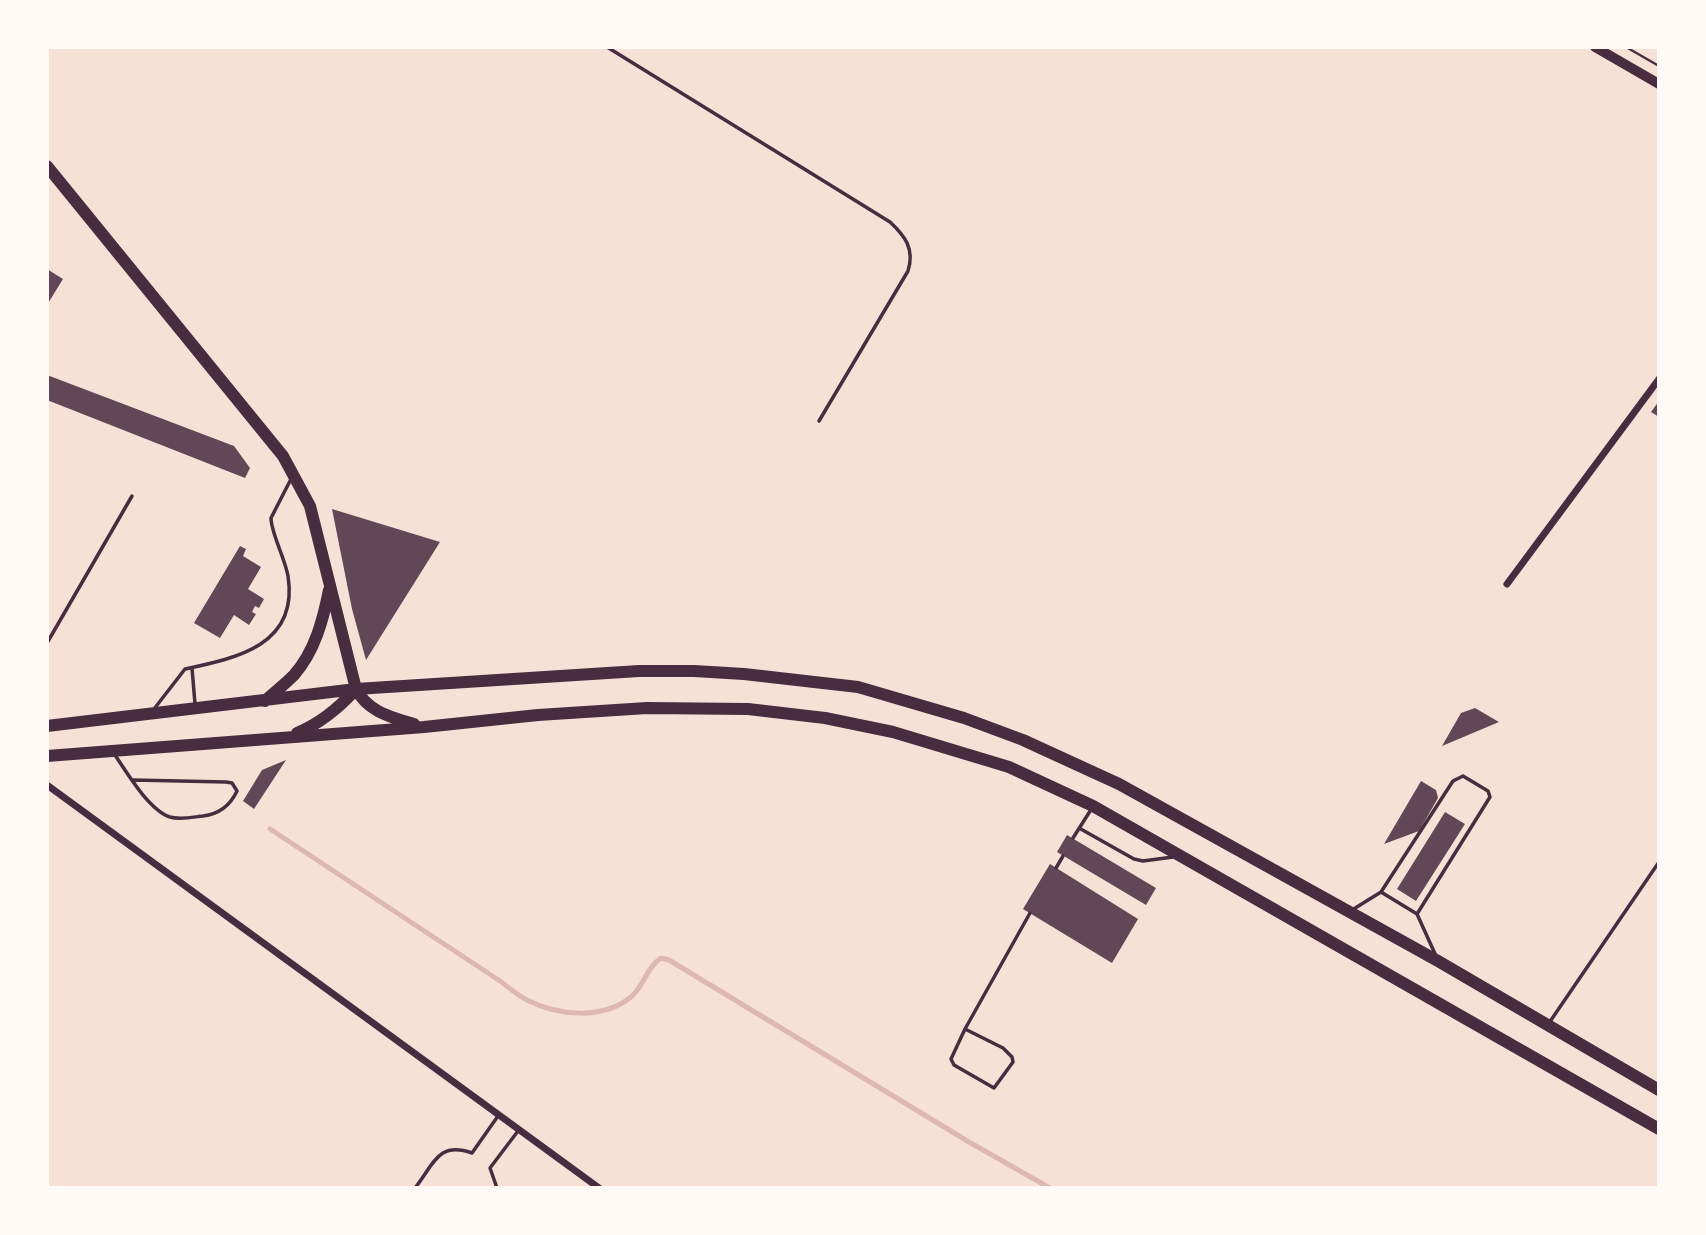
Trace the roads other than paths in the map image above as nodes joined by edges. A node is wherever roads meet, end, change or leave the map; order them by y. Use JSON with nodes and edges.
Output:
{"nodes":[{"id":1,"x":607,"y":47,"type":"edge"},
{"id":2,"x":1595,"y":47,"type":"edge"},
{"id":3,"x":1659,"y":84,"type":"edge"},
{"id":4,"x":47,"y":166,"type":"edge"},
{"id":5,"x":1659,"y":379,"type":"edge"},
{"id":6,"x":819,"y":421,"type":"dead end"},
{"id":7,"x":294,"y":474,"type":"junction"},
{"id":8,"x":132,"y":496,"type":"dead end"},
{"id":9,"x":1507,"y":584,"type":"dead end"},
{"id":10,"x":329,"y":586,"type":"junction"},
{"id":11,"x":47,"y":643,"type":"edge"},
{"id":12,"x":192,"y":668,"type":"junction"},
{"id":13,"x":356,"y":688,"type":"junction"},
{"id":14,"x":265,"y":701,"type":"junction"},
{"id":15,"x":195,"y":709,"type":"junction"},
{"id":16,"x":150,"y":715,"type":"junction"},
{"id":17,"x":47,"y":726,"type":"edge"},
{"id":18,"x":424,"y":727,"type":"junction"},
{"id":19,"x":284,"y":737,"type":"junction"},
{"id":20,"x":112,"y":751,"type":"junction"},
{"id":21,"x":47,"y":756,"type":"edge"},
{"id":22,"x":133,"y":780,"type":"junction"},
{"id":23,"x":47,"y":785,"type":"edge"},
{"id":24,"x":1093,"y":806,"type":"junction"},
{"id":25,"x":1079,"y":828,"type":"junction"},
{"id":26,"x":1073,"y":838,"type":"dead end"},
{"id":27,"x":1182,"y":855,"type":"junction"},
{"id":28,"x":1063,"y":856,"type":"dead end"},
{"id":29,"x":1659,"y":862,"type":"edge"},
{"id":30,"x":1056,"y":868,"type":"dead end"},
{"id":31,"x":1381,"y":892,"type":"junction"},
{"id":32,"x":1348,"y":912,"type":"junction"},
{"id":33,"x":1030,"y":913,"type":"dead end"},
{"id":34,"x":1417,"y":914,"type":"junction"},
{"id":35,"x":1438,"y":961,"type":"junction"},
{"id":36,"x":1548,"y":1025,"type":"junction"},
{"id":37,"x":965,"y":1028,"type":"junction"},
{"id":38,"x":1659,"y":1090,"type":"edge"},
{"id":39,"x":500,"y":1115,"type":"junction"},
{"id":40,"x":1659,"y":1129,"type":"edge"},
{"id":41,"x":519,"y":1130,"type":"junction"},
{"id":42,"x":415,"y":1188,"type":"edge"},
{"id":43,"x":497,"y":1188,"type":"edge"},
{"id":44,"x":599,"y":1188,"type":"edge"}],
"edges":[{"from":1,"to":6,"type":"lane"},
{"from":2,"to":3,"type":"street"},
{"from":4,"to":7,"type":"main road"},
{"from":5,"to":9,"type":"street"},
{"from":7,"to":10,"type":"main road"},
{"from":7,"to":12,"type":"lane"},
{"from":8,"to":11,"type":"lane"},
{"from":10,"to":13,"type":"main road"},
{"from":10,"to":14,"type":"main road"},
{"from":12,"to":15,"type":"lane"},
{"from":12,"to":16,"type":"lane"},
{"from":13,"to":14,"type":"main road"},
{"from":13,"to":18,"type":"main road"},
{"from":13,"to":19,"type":"main road"},
{"from":13,"to":32,"type":"main road"},
{"from":14,"to":15,"type":"main road"},
{"from":15,"to":16,"type":"main road"},
{"from":16,"to":17,"type":"main road"},
{"from":18,"to":19,"type":"main road"},
{"from":18,"to":24,"type":"main road"},
{"from":19,"to":20,"type":"main road"},
{"from":20,"to":21,"type":"main road"},
{"from":20,"to":22,"type":"lane"},
{"from":22,"to":22,"type":"lane"},
{"from":23,"to":39,"type":"street"},
{"from":24,"to":25,"type":"lane"},
{"from":24,"to":27,"type":"main road"},
{"from":25,"to":26,"type":"lane"},
{"from":25,"to":27,"type":"lane"},
{"from":27,"to":40,"type":"main road"},
{"from":28,"to":30,"type":"lane"},
{"from":29,"to":36,"type":"lane"},
{"from":31,"to":32,"type":"lane"},
{"from":31,"to":34,"type":"lane"},
{"from":31,"to":34,"type":"lane"},
{"from":32,"to":35,"type":"main road"},
{"from":33,"to":37,"type":"lane"},
{"from":34,"to":35,"type":"lane"},
{"from":35,"to":36,"type":"main road"},
{"from":36,"to":38,"type":"main road"},
{"from":37,"to":37,"type":"lane"},
{"from":39,"to":41,"type":"street"},
{"from":39,"to":42,"type":"lane"},
{"from":41,"to":43,"type":"lane"},
{"from":41,"to":44,"type":"street"}]}
